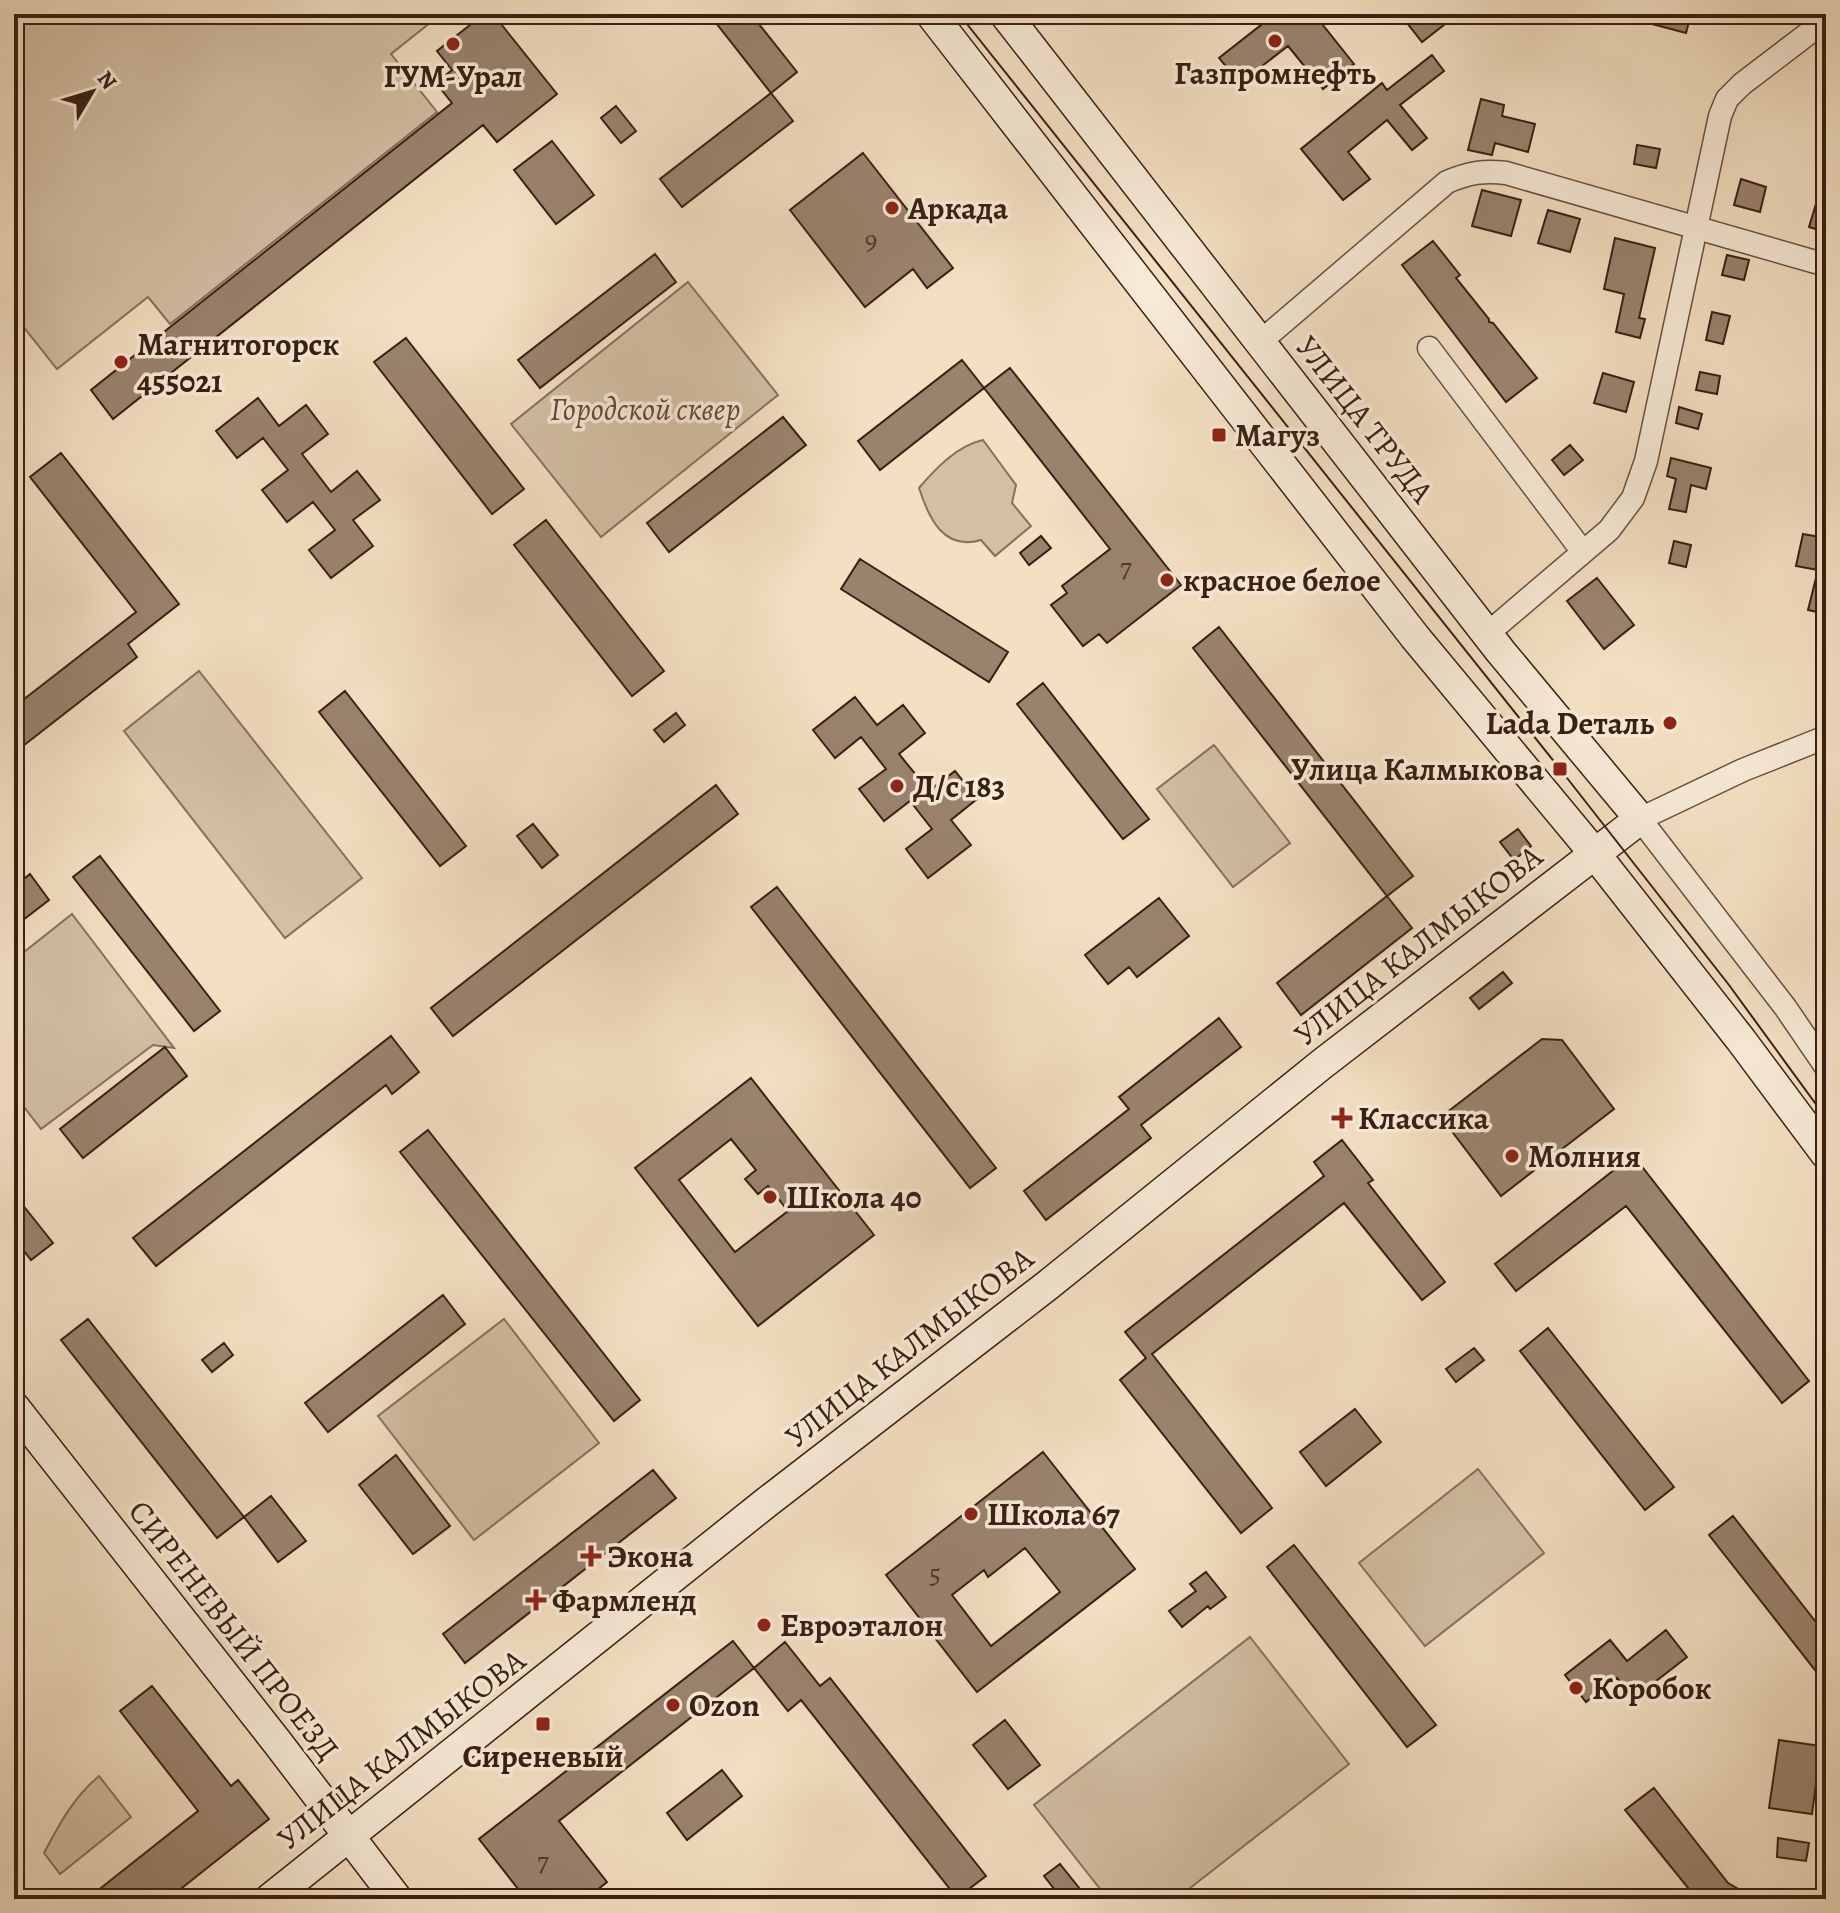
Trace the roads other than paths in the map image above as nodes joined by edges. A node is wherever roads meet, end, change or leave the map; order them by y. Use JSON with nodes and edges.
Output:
{"nodes":[{"id":1,"x":931,"y":14,"type":"edge"},
{"id":2,"x":1005,"y":14,"type":"edge"},
{"id":3,"x":1826,"y":20,"type":"edge"},
{"id":4,"x":1694,"y":229,"type":"junction"},
{"id":5,"x":1826,"y":265,"type":"edge"},
{"id":6,"x":1260,"y":342,"type":"junction"},
{"id":7,"x":1429,"y":348,"type":"dead end"},
{"id":8,"x":1583,"y":552,"type":"junction"},
{"id":9,"x":1487,"y":634,"type":"junction"},
{"id":10,"x":1826,"y":737,"type":"edge"},
{"id":11,"x":1640,"y":819,"type":"junction"},
{"id":12,"x":1595,"y":854,"type":"junction"},
{"id":13,"x":1826,"y":1067,"type":"edge"},
{"id":14,"x":1826,"y":1154,"type":"edge"},
{"id":15,"x":14,"y":1407,"type":"edge"},
{"id":16,"x":348,"y":1836,"type":"junction"},
{"id":17,"x":270,"y":1899,"type":"edge"},
{"id":18,"x":397,"y":1899,"type":"edge"}],
"edges":[{"from":1,"to":12,"type":"main road"},
{"from":2,"to":6,"type":"main road","name":"УЛИЦА ТРУДА"},
{"from":3,"to":4,"type":"street"},
{"from":4,"to":5,"type":"street"},
{"from":4,"to":6,"type":"street"},
{"from":4,"to":8,"type":"street"},
{"from":6,"to":9,"type":"main road","name":"УЛИЦА ТРУДА"},
{"from":7,"to":8,"type":"street"},
{"from":8,"to":9,"type":"street"},
{"from":9,"to":11,"type":"main road","name":"УЛИЦА ТРУДА"},
{"from":10,"to":11,"type":"street"},
{"from":11,"to":12,"type":"main road"},
{"from":11,"to":13,"type":"street"},
{"from":12,"to":14,"type":"main road"},
{"from":12,"to":16,"type":"main road","name":"УЛИЦА КАЛМЫКОВА"},
{"from":15,"to":16,"type":"main road","name":"СИРЕНЕВЫЙ ПРОЕЗД"},
{"from":16,"to":17,"type":"main road","name":"УЛИЦА КАЛМЫКОВА"},
{"from":16,"to":18,"type":"main road","name":"СИРЕНЕВЫЙ ПРОЕЗД"}]}
